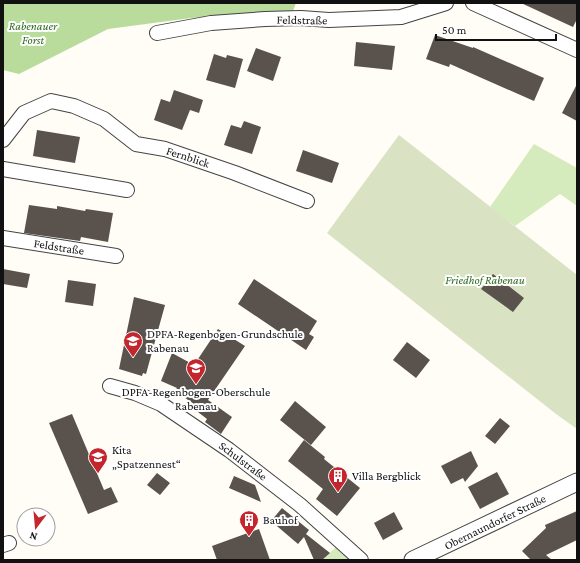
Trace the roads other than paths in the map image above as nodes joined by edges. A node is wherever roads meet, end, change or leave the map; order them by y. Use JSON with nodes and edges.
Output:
{"nodes":[{"id":1,"x":446,"y":3,"type":"edge"},
{"id":2,"x":473,"y":3,"type":"edge"},
{"id":3,"x":157,"y":32,"type":"dead end"},
{"id":4,"x":577,"y":50,"type":"edge"},
{"id":5,"x":3,"y":140,"type":"edge"},
{"id":6,"x":3,"y":169,"type":"edge"},
{"id":7,"x":127,"y":190,"type":"dead end"},
{"id":8,"x":307,"y":201,"type":"dead end"},
{"id":9,"x":3,"y":238,"type":"edge"},
{"id":10,"x":116,"y":256,"type":"dead end"},
{"id":11,"x":110,"y":386,"type":"dead end"},
{"id":12,"x":577,"y":482,"type":"edge"},
{"id":13,"x":425,"y":558,"type":"edge"},
{"id":14,"x":361,"y":560,"type":"edge"}],
"edges":[{"from":1,"to":3,"type":"street","name":"Feldstraße"},
{"from":2,"to":4,"type":"street"},
{"from":5,"to":8,"type":"street","name":"Fernblick"},
{"from":6,"to":7,"type":"street"},
{"from":9,"to":10,"type":"street","name":"Feldstraße"},
{"from":11,"to":14,"type":"street","name":"Schulstraße"},
{"from":12,"to":13,"type":"street","name":"Obernaundorfer Straße"}]}
